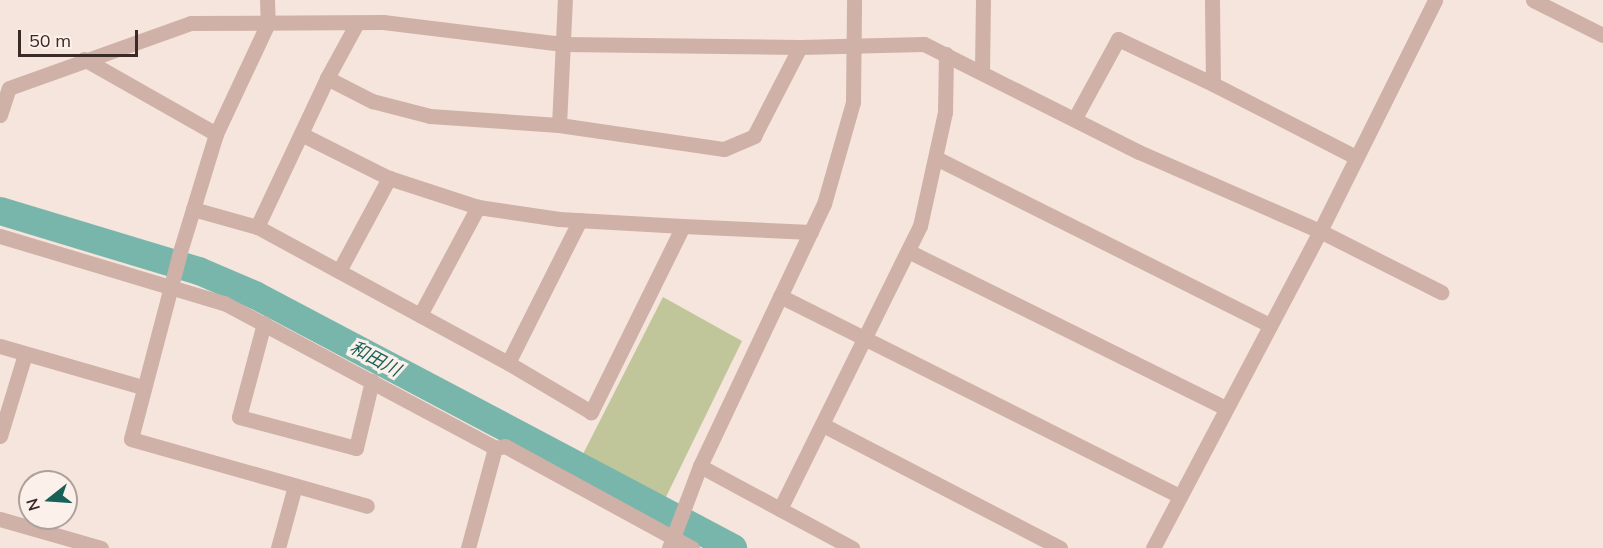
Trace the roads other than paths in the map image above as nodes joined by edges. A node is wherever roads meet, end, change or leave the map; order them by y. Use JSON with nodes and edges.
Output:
{"nodes":[{"id":1,"x":267,"y":0,"type":"edge"},
{"id":2,"x":565,"y":0,"type":"edge"},
{"id":3,"x":854,"y":0,"type":"edge"},
{"id":4,"x":983,"y":0,"type":"edge"},
{"id":5,"x":1212,"y":0,"type":"edge"},
{"id":6,"x":1435,"y":0,"type":"edge"},
{"id":7,"x":1533,"y":0,"type":"edge"},
{"id":8,"x":268,"y":23,"type":"junction"},
{"id":9,"x":357,"y":23,"type":"junction"},
{"id":10,"x":1603,"y":35,"type":"edge"},
{"id":11,"x":563,"y":44,"type":"junction"},
{"id":12,"x":800,"y":47,"type":"junction"},
{"id":13,"x":856,"y":48,"type":"junction"},
{"id":14,"x":946,"y":54,"type":"junction"},
{"id":15,"x":84,"y":59,"type":"junction"},
{"id":16,"x":982,"y":71,"type":"junction"},
{"id":17,"x":327,"y":78,"type":"junction"},
{"id":18,"x":1213,"y":84,"type":"junction"},
{"id":19,"x":4,"y":87,"type":"edge"},
{"id":20,"x":0,"y":115,"type":"edge"},
{"id":21,"x":1075,"y":118,"type":"junction"},
{"id":22,"x":559,"y":125,"type":"junction"},
{"id":23,"x":216,"y":134,"type":"junction"},
{"id":24,"x":301,"y":134,"type":"junction"},
{"id":25,"x":1354,"y":156,"type":"junction"},
{"id":26,"x":936,"y":158,"type":"junction"},
{"id":27,"x":389,"y":178,"type":"junction"},
{"id":28,"x":478,"y":207,"type":"junction"},
{"id":29,"x":193,"y":209,"type":"junction"},
{"id":30,"x":580,"y":220,"type":"junction"},
{"id":31,"x":256,"y":226,"type":"junction"},
{"id":32,"x":683,"y":226,"type":"junction"},
{"id":33,"x":1320,"y":231,"type":"junction"},
{"id":34,"x":811,"y":232,"type":"junction"},
{"id":35,"x":0,"y":236,"type":"edge"},
{"id":36,"x":910,"y":252,"type":"junction"},
{"id":37,"x":339,"y":271,"type":"junction"},
{"id":38,"x":173,"y":280,"type":"junction"},
{"id":39,"x":1441,"y":292,"type":"dead end"},
{"id":40,"x":780,"y":296,"type":"junction"},
{"id":41,"x":420,"y":315,"type":"junction"},
{"id":42,"x":264,"y":323,"type":"junction"},
{"id":43,"x":1268,"y":324,"type":"junction"},
{"id":44,"x":867,"y":339,"type":"junction"},
{"id":45,"x":0,"y":346,"type":"edge"},
{"id":46,"x":25,"y":354,"type":"junction"},
{"id":47,"x":508,"y":363,"type":"junction"},
{"id":48,"x":372,"y":381,"type":"junction"},
{"id":49,"x":142,"y":387,"type":"junction"},
{"id":50,"x":1225,"y":408,"type":"junction"},
{"id":51,"x":823,"y":425,"type":"junction"},
{"id":52,"x":0,"y":436,"type":"edge"},
{"id":53,"x":495,"y":448,"type":"junction"},
{"id":54,"x":700,"y":466,"type":"junction"},
{"id":55,"x":295,"y":486,"type":"junction"},
{"id":56,"x":1180,"y":495,"type":"junction"},
{"id":57,"x":367,"y":506,"type":"dead end"},
{"id":58,"x":780,"y":509,"type":"junction"},
{"id":59,"x":0,"y":519,"type":"edge"},
{"id":60,"x":671,"y":540,"type":"edge"},
{"id":61,"x":101,"y":548,"type":"edge"},
{"id":62,"x":278,"y":548,"type":"edge"},
{"id":63,"x":468,"y":548,"type":"edge"},
{"id":64,"x":692,"y":548,"type":"edge"},
{"id":65,"x":852,"y":548,"type":"edge"},
{"id":66,"x":1060,"y":548,"type":"edge"},
{"id":67,"x":1153,"y":548,"type":"edge"}],
"edges":[{"from":1,"to":8,"type":"street"},
{"from":2,"to":11,"type":"street"},
{"from":3,"to":13,"type":"street"},
{"from":4,"to":16,"type":"street"},
{"from":5,"to":18,"type":"street"},
{"from":6,"to":25,"type":"street"},
{"from":7,"to":10,"type":"street"},
{"from":8,"to":9,"type":"street"},
{"from":8,"to":15,"type":"street"},
{"from":8,"to":23,"type":"street"},
{"from":9,"to":11,"type":"street"},
{"from":9,"to":17,"type":"street"},
{"from":11,"to":12,"type":"street"},
{"from":11,"to":22,"type":"street"},
{"from":12,"to":13,"type":"street"},
{"from":12,"to":22,"type":"street"},
{"from":13,"to":14,"type":"street"},
{"from":13,"to":34,"type":"street"},
{"from":14,"to":16,"type":"street"},
{"from":14,"to":26,"type":"street"},
{"from":15,"to":19,"type":"street"},
{"from":15,"to":23,"type":"street"},
{"from":16,"to":21,"type":"street"},
{"from":17,"to":22,"type":"street"},
{"from":17,"to":24,"type":"street"},
{"from":18,"to":21,"type":"street"},
{"from":18,"to":25,"type":"street"},
{"from":19,"to":20,"type":"street"},
{"from":21,"to":33,"type":"street"},
{"from":23,"to":29,"type":"street"},
{"from":24,"to":27,"type":"street"},
{"from":24,"to":31,"type":"street"},
{"from":25,"to":33,"type":"street"},
{"from":26,"to":36,"type":"street"},
{"from":26,"to":43,"type":"street"},
{"from":27,"to":28,"type":"street"},
{"from":27,"to":37,"type":"street"},
{"from":28,"to":30,"type":"street"},
{"from":28,"to":41,"type":"street"},
{"from":29,"to":31,"type":"street"},
{"from":29,"to":38,"type":"street"},
{"from":30,"to":32,"type":"street"},
{"from":30,"to":47,"type":"street"},
{"from":31,"to":37,"type":"street"},
{"from":32,"to":34,"type":"street"},
{"from":32,"to":47,"type":"street"},
{"from":33,"to":39,"type":"street"},
{"from":33,"to":43,"type":"street"},
{"from":34,"to":40,"type":"street"},
{"from":35,"to":38,"type":"street"},
{"from":36,"to":44,"type":"street"},
{"from":36,"to":50,"type":"street"},
{"from":37,"to":41,"type":"street"},
{"from":38,"to":42,"type":"street"},
{"from":38,"to":49,"type":"street"},
{"from":40,"to":44,"type":"street"},
{"from":40,"to":54,"type":"street"},
{"from":41,"to":47,"type":"street"},
{"from":42,"to":48,"type":"street"},
{"from":42,"to":48,"type":"street"},
{"from":43,"to":50,"type":"street"},
{"from":44,"to":51,"type":"street"},
{"from":44,"to":56,"type":"street"},
{"from":45,"to":46,"type":"street"},
{"from":46,"to":49,"type":"street"},
{"from":46,"to":52,"type":"street"},
{"from":48,"to":53,"type":"street"},
{"from":49,"to":55,"type":"street"},
{"from":50,"to":56,"type":"street"},
{"from":51,"to":58,"type":"street"},
{"from":51,"to":66,"type":"street"},
{"from":53,"to":60,"type":"street"},
{"from":53,"to":63,"type":"street"},
{"from":54,"to":58,"type":"street"},
{"from":54,"to":60,"type":"street"},
{"from":55,"to":57,"type":"street"},
{"from":55,"to":62,"type":"street"},
{"from":56,"to":67,"type":"street"},
{"from":58,"to":65,"type":"street"},
{"from":59,"to":61,"type":"street"},
{"from":60,"to":64,"type":"street"}]}
